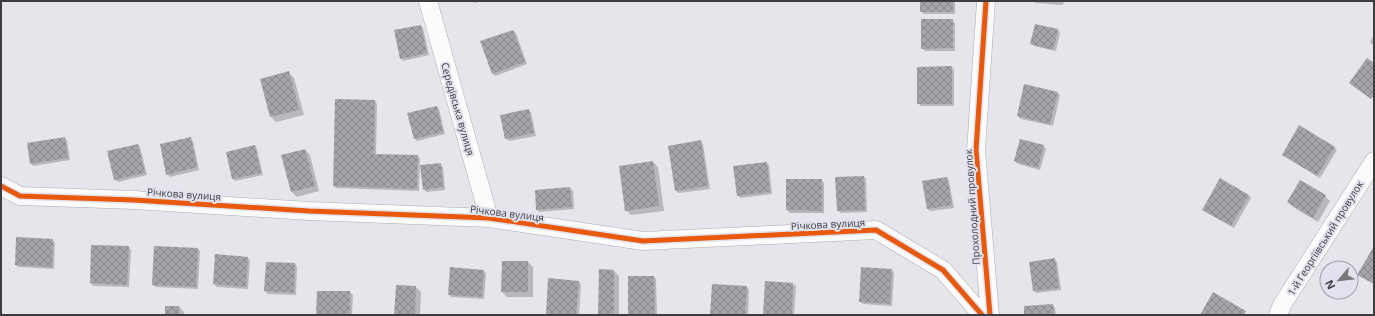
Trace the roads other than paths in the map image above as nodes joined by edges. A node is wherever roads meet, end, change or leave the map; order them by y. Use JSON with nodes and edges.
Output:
{"nodes":[{"id":1,"x":428,"y":1,"type":"edge"},
{"id":2,"x":986,"y":1,"type":"edge"},
{"id":3,"x":1374,"y":161,"type":"edge"},
{"id":4,"x":1,"y":186,"type":"edge"},
{"id":5,"x":489,"y":218,"type":"junction"},
{"id":6,"x":982,"y":315,"type":"edge"},
{"id":7,"x":990,"y":315,"type":"edge"},
{"id":8,"x":1278,"y":315,"type":"edge"}],
"edges":[{"from":1,"to":5,"type":"street","name":"Середівська вулиця"},
{"from":2,"to":7,"type":"street","name":"Прохолодний провулок"},
{"from":3,"to":8,"type":"street","name":"1-й Георгіївський провулок"},
{"from":4,"to":5,"type":"street","name":"Річкова вулиця"},
{"from":5,"to":6,"type":"street","name":"Річкова вулиця"}]}
